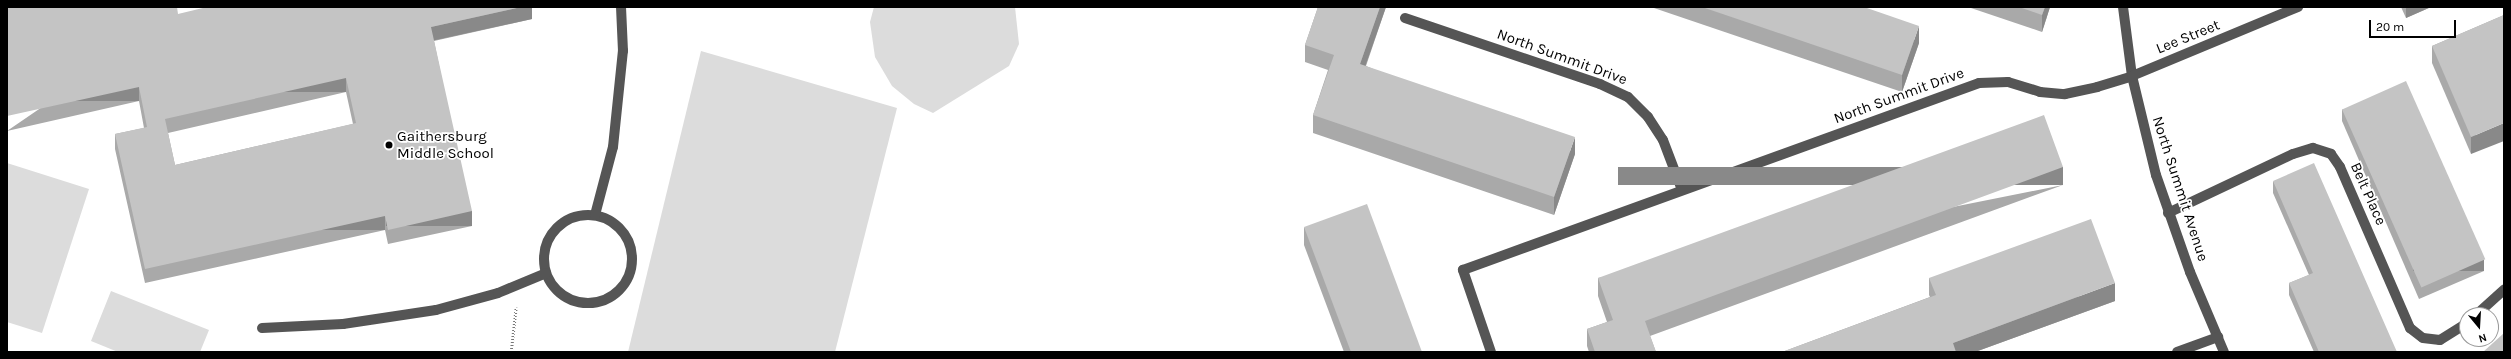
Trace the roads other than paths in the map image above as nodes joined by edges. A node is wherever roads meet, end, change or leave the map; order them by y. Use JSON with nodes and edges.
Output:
{"nodes":[{"id":1,"x":621,"y":7,"type":"edge"},
{"id":2,"x":2123,"y":7,"type":"edge"},
{"id":3,"x":2298,"y":7,"type":"edge"},
{"id":4,"x":1405,"y":18,"type":"dead end"},
{"id":5,"x":2132,"y":76,"type":"junction"},
{"id":6,"x":1682,"y":190,"type":"junction"},
{"id":7,"x":2168,"y":213,"type":"junction"},
{"id":8,"x":595,"y":215,"type":"junction"},
{"id":9,"x":546,"y":274,"type":"junction"},
{"id":10,"x":2504,"y":290,"type":"edge"},
{"id":11,"x":2485,"y":307,"type":"edge"},
{"id":12,"x":262,"y":328,"type":"dead end"},
{"id":13,"x":2459,"y":328,"type":"edge"},
{"id":14,"x":2218,"y":337,"type":"junction"},
{"id":15,"x":1491,"y":352,"type":"edge"},
{"id":16,"x":2177,"y":352,"type":"edge"},
{"id":17,"x":2224,"y":352,"type":"edge"}],
"edges":[{"from":1,"to":8,"type":"street"},
{"from":2,"to":5,"type":"street","name":"North Summit Avenue"},
{"from":3,"to":5,"type":"street","name":"Lee Street"},
{"from":4,"to":6,"type":"street","name":"North Summit Drive"},
{"from":5,"to":6,"type":"street","name":"North Summit Drive"},
{"from":5,"to":7,"type":"street","name":"North Summit Avenue"},
{"from":6,"to":15,"type":"street","name":"North Summit Drive"},
{"from":7,"to":13,"type":"street","name":"Belt Place"},
{"from":7,"to":14,"type":"street","name":"North Summit Avenue"},
{"from":8,"to":9,"type":"street"},
{"from":8,"to":9,"type":"street"},
{"from":9,"to":12,"type":"street"},
{"from":10,"to":11,"type":"street"},
{"from":14,"to":16,"type":"street"},
{"from":14,"to":17,"type":"street","name":"North Summit Avenue"}]}
